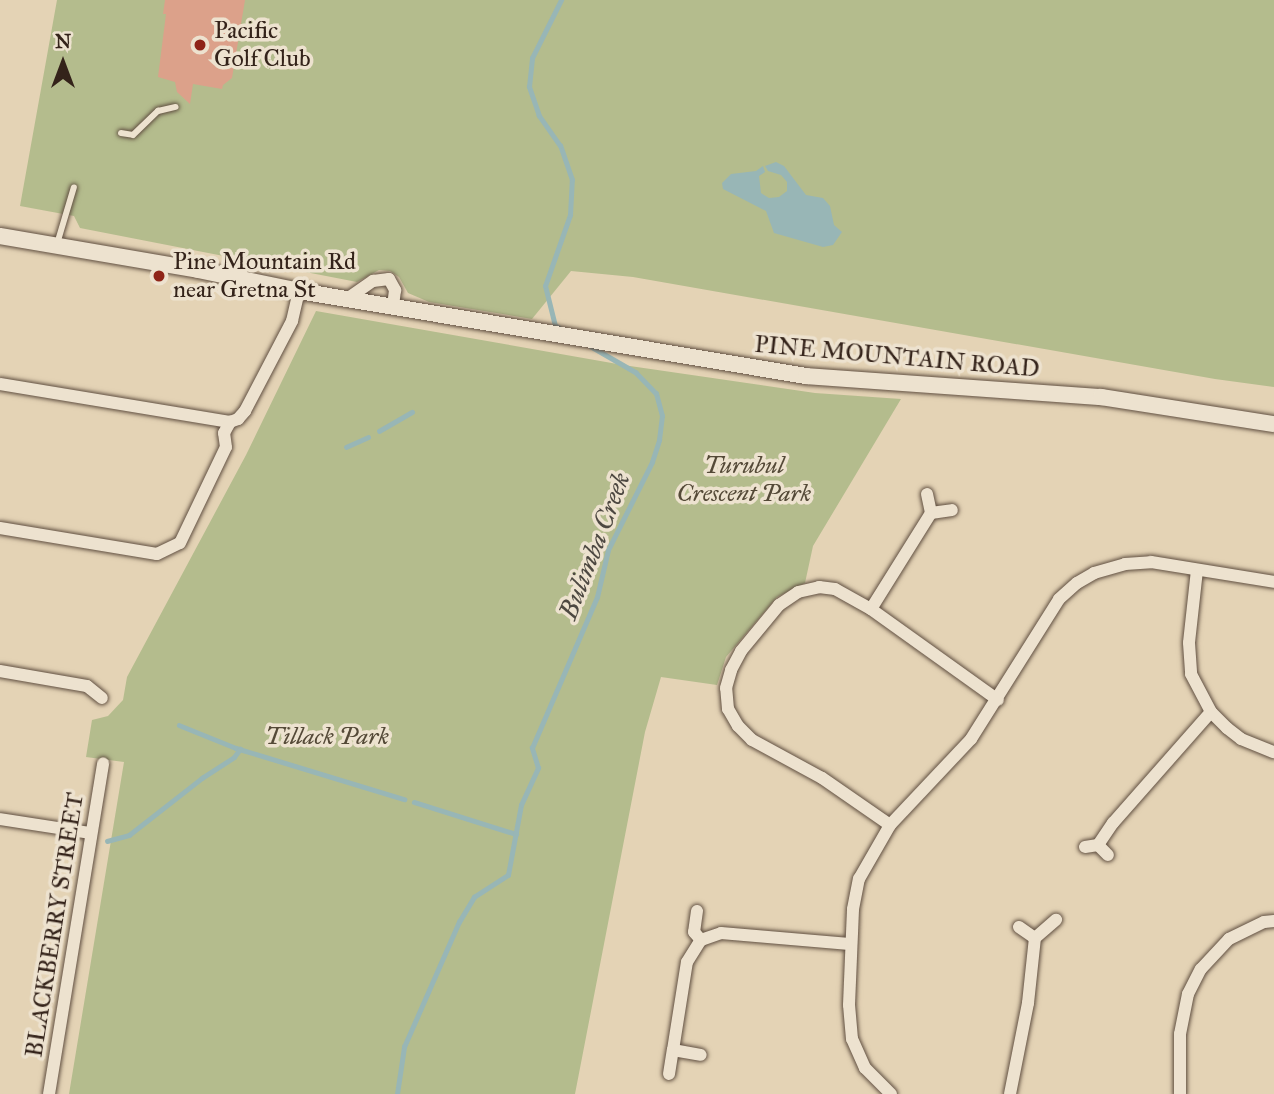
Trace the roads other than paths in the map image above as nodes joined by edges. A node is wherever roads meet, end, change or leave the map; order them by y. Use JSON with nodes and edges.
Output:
{"nodes":[{"id":1,"x":176,"y":107,"type":"dead end"},
{"id":2,"x":121,"y":133,"type":"dead end"},
{"id":3,"x":74,"y":187,"type":"dead end"},
{"id":4,"x":0,"y":236,"type":"edge"},
{"id":5,"x":57,"y":246,"type":"junction"},
{"id":6,"x":299,"y":291,"type":"junction"},
{"id":7,"x":347,"y":299,"type":"junction"},
{"id":8,"x":393,"y":307,"type":"junction"},
{"id":9,"x":0,"y":384,"type":"edge"},
{"id":10,"x":230,"y":422,"type":"junction"},
{"id":11,"x":1274,"y":424,"type":"edge"},
{"id":12,"x":928,"y":494,"type":"dead end"},
{"id":13,"x":952,"y":510,"type":"dead end"},
{"id":14,"x":931,"y":513,"type":"junction"},
{"id":15,"x":0,"y":527,"type":"edge"},
{"id":16,"x":1197,"y":570,"type":"junction"},
{"id":17,"x":1274,"y":582,"type":"edge"},
{"id":18,"x":871,"y":609,"type":"junction"},
{"id":19,"x":0,"y":671,"type":"edge"},
{"id":20,"x":102,"y":698,"type":"dead end"},
{"id":21,"x":998,"y":700,"type":"junction"},
{"id":22,"x":1211,"y":712,"type":"junction"},
{"id":23,"x":1274,"y":752,"type":"edge"},
{"id":24,"x":103,"y":763,"type":"dead end"},
{"id":25,"x":0,"y":819,"type":"edge"},
{"id":26,"x":890,"y":825,"type":"junction"},
{"id":27,"x":90,"y":833,"type":"junction"},
{"id":28,"x":1108,"y":855,"type":"dead end"},
{"id":29,"x":698,"y":911,"type":"dead end"},
{"id":30,"x":1056,"y":920,"type":"dead end"},
{"id":31,"x":1274,"y":921,"type":"edge"},
{"id":32,"x":1019,"y":927,"type":"dead end"},
{"id":33,"x":1035,"y":938,"type":"junction"},
{"id":34,"x":701,"y":940,"type":"junction"},
{"id":35,"x":850,"y":944,"type":"junction"},
{"id":36,"x":673,"y":1050,"type":"junction"},
{"id":37,"x":701,"y":1055,"type":"dead end"},
{"id":38,"x":669,"y":1074,"type":"dead end"},
{"id":39,"x":49,"y":1094,"type":"edge"},
{"id":40,"x":891,"y":1094,"type":"edge"},
{"id":41,"x":1010,"y":1094,"type":"edge"},
{"id":42,"x":1180,"y":1094,"type":"edge"}],
"edges":[{"from":1,"to":2,"type":"lane"},
{"from":3,"to":5,"type":"lane"},
{"from":4,"to":5,"type":"main road","name":"PINE MOUNTAIN ROAD"},
{"from":5,"to":6,"type":"main road","name":"PINE MOUNTAIN ROAD"},
{"from":6,"to":7,"type":"main road","name":"PINE MOUNTAIN ROAD"},
{"from":6,"to":10,"type":"street"},
{"from":7,"to":8,"type":"main road","name":"PINE MOUNTAIN ROAD"},
{"from":7,"to":8,"type":"street"},
{"from":8,"to":11,"type":"main road","name":"PINE MOUNTAIN ROAD"},
{"from":9,"to":10,"type":"street"},
{"from":10,"to":15,"type":"street"},
{"from":12,"to":14,"type":"street"},
{"from":13,"to":14,"type":"street"},
{"from":14,"to":18,"type":"street"},
{"from":16,"to":17,"type":"street"},
{"from":16,"to":21,"type":"street"},
{"from":16,"to":22,"type":"street"},
{"from":18,"to":21,"type":"street"},
{"from":18,"to":26,"type":"street"},
{"from":19,"to":20,"type":"street"},
{"from":21,"to":26,"type":"street"},
{"from":22,"to":23,"type":"street"},
{"from":22,"to":28,"type":"street"},
{"from":24,"to":27,"type":"street","name":"BLACKBERRY STREET"},
{"from":25,"to":27,"type":"street"},
{"from":26,"to":35,"type":"street"},
{"from":27,"to":39,"type":"street","name":"BLACKBERRY STREET"},
{"from":29,"to":34,"type":"street"},
{"from":30,"to":33,"type":"street"},
{"from":31,"to":42,"type":"street"},
{"from":32,"to":33,"type":"street"},
{"from":33,"to":41,"type":"street"},
{"from":34,"to":35,"type":"street"},
{"from":34,"to":36,"type":"street"},
{"from":35,"to":40,"type":"street"},
{"from":36,"to":37,"type":"street"},
{"from":36,"to":38,"type":"street"}]}
